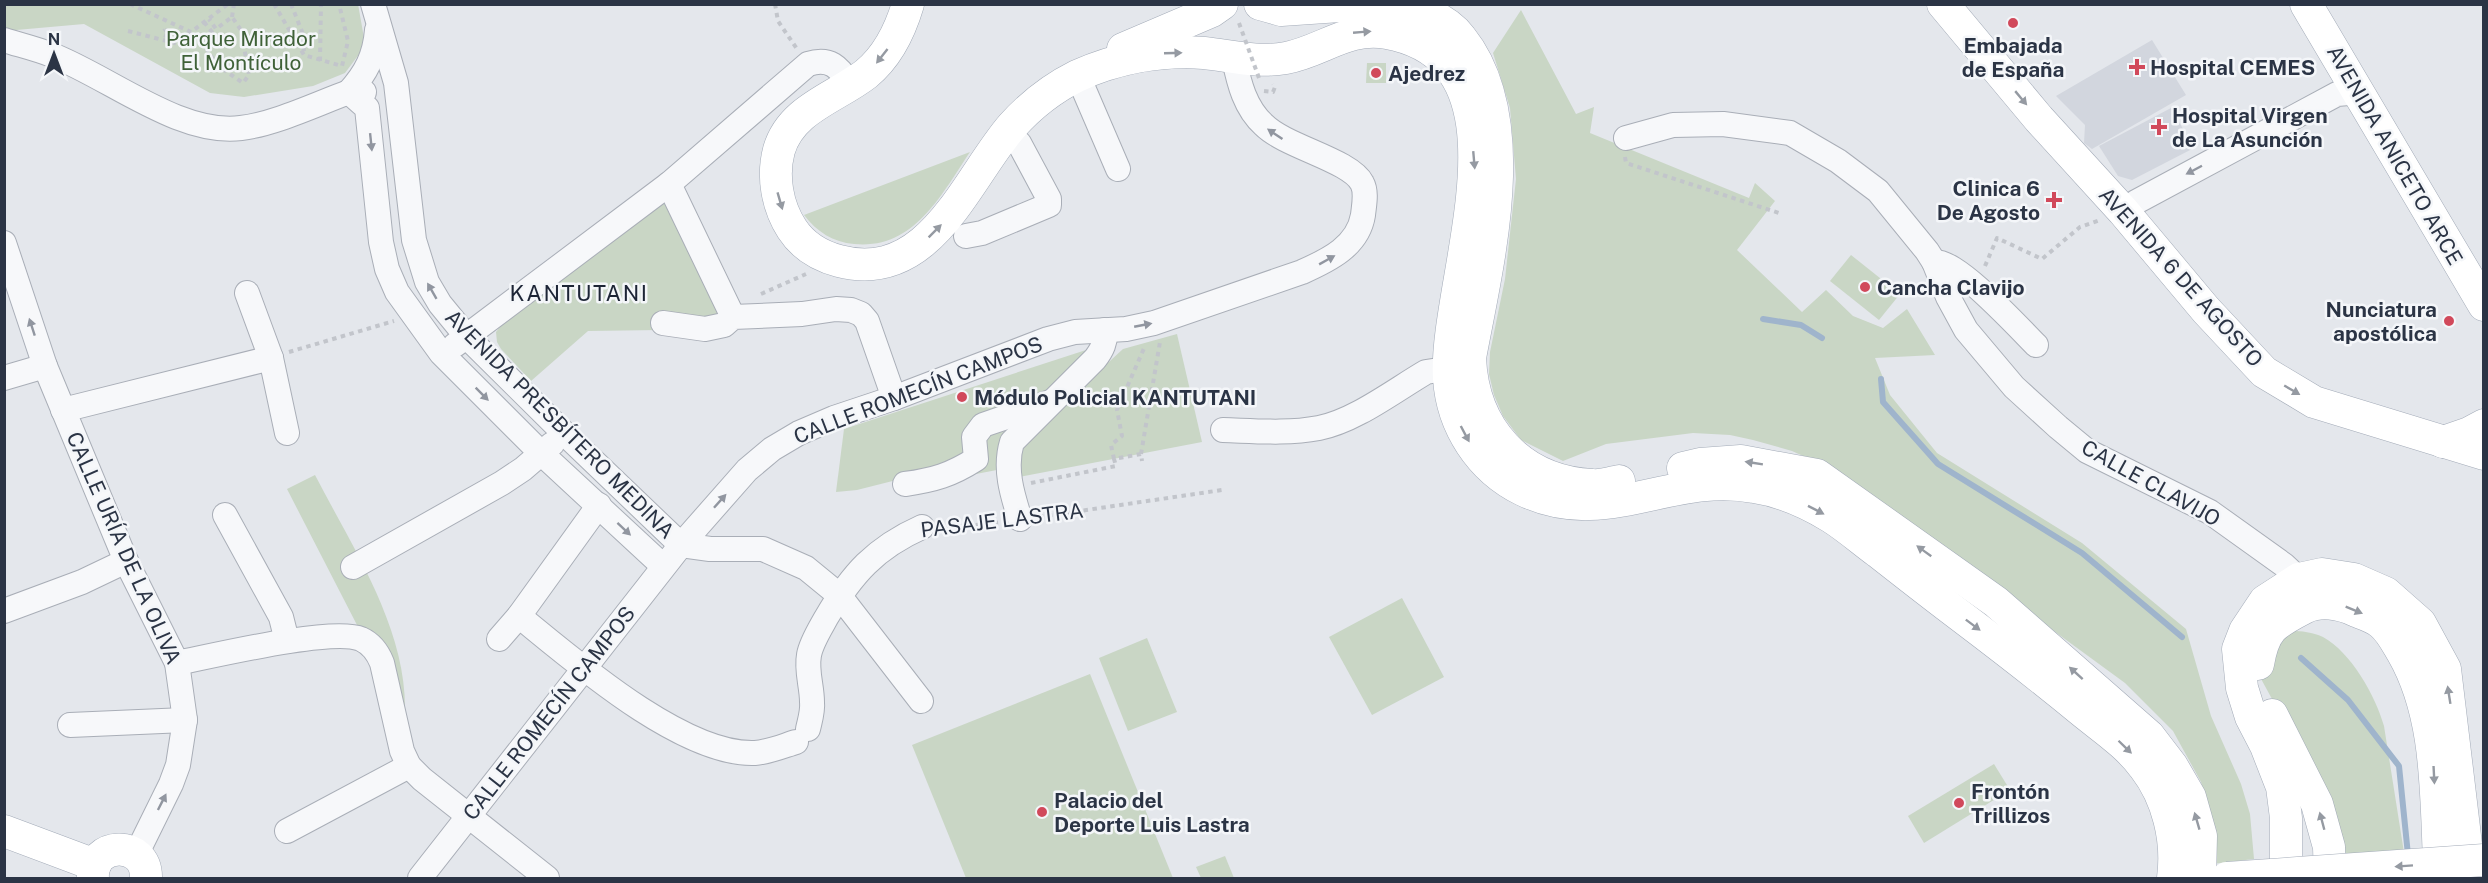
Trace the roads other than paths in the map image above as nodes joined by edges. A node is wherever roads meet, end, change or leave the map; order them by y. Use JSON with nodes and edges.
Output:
{"nodes":[{"id":1,"x":908,"y":4,"type":"edge"},
{"id":2,"x":1369,"y":4,"type":"edge"},
{"id":3,"x":1388,"y":4,"type":"edge"},
{"id":4,"x":1943,"y":4,"type":"edge"},
{"id":5,"x":2306,"y":4,"type":"edge"},
{"id":6,"x":1240,"y":10,"type":"edge"},
{"id":7,"x":375,"y":15,"type":"edge"},
{"id":8,"x":4,"y":40,"type":"edge"},
{"id":9,"x":1234,"y":59,"type":"junction"},
{"id":10,"x":1087,"y":73,"type":"junction"},
{"id":11,"x":850,"y":84,"type":"junction"},
{"id":12,"x":349,"y":92,"type":"junction"},
{"id":13,"x":2360,"y":92,"type":"junction"},
{"id":14,"x":398,"y":114,"type":"junction"},
{"id":15,"x":1006,"y":133,"type":"junction"},
{"id":16,"x":1626,"y":138,"type":"road end"},
{"id":17,"x":1118,"y":169,"type":"dead end"},
{"id":18,"x":669,"y":184,"type":"junction"},
{"id":19,"x":2123,"y":211,"type":"junction"},
{"id":20,"x":410,"y":218,"type":"junction"},
{"id":21,"x":379,"y":220,"type":"junction"},
{"id":22,"x":966,"y":236,"type":"dead end"},
{"id":23,"x":4,"y":243,"type":"edge"},
{"id":24,"x":1934,"y":262,"type":"junction"},
{"id":25,"x":247,"y":294,"type":"dead end"},
{"id":26,"x":2484,"y":305,"type":"edge"},
{"id":27,"x":731,"y":313,"type":"junction"},
{"id":28,"x":663,"y":323,"type":"dead end"},
{"id":29,"x":1105,"y":330,"type":"junction"},
{"id":30,"x":467,"y":337,"type":"junction"},
{"id":31,"x":2036,"y":345,"type":"dead end"},
{"id":32,"x":441,"y":353,"type":"junction"},
{"id":33,"x":271,"y":358,"type":"junction"},
{"id":34,"x":45,"y":366,"type":"junction"},
{"id":35,"x":4,"y":378,"type":"edge"},
{"id":36,"x":1460,"y":378,"type":"junction"},
{"id":37,"x":894,"y":398,"type":"junction"},
{"id":38,"x":1055,"y":400,"type":"junction"},
{"id":39,"x":63,"y":410,"type":"junction"},
{"id":40,"x":1223,"y":430,"type":"dead end"},
{"id":41,"x":287,"y":433,"type":"dead end"},
{"id":42,"x":564,"y":433,"type":"junction"},
{"id":43,"x":2470,"y":439,"type":"edge"},
{"id":44,"x":542,"y":453,"type":"junction"},
{"id":45,"x":905,"y":484,"type":"dead end"},
{"id":46,"x":599,"y":505,"type":"junction"},
{"id":47,"x":225,"y":515,"type":"dead end"},
{"id":48,"x":1020,"y":519,"type":"road end"},
{"id":49,"x":922,"y":527,"type":"road end"},
{"id":50,"x":681,"y":544,"type":"junction"},
{"id":51,"x":126,"y":561,"type":"junction"},
{"id":52,"x":663,"y":566,"type":"junction"},
{"id":53,"x":353,"y":567,"type":"dead end"},
{"id":54,"x":2304,"y":592,"type":"junction"},
{"id":55,"x":839,"y":595,"type":"junction"},
{"id":56,"x":4,"y":611,"type":"edge"},
{"id":57,"x":519,"y":616,"type":"junction"},
{"id":58,"x":498,"y":639,"type":"dead end"},
{"id":59,"x":287,"y":641,"type":"junction"},
{"id":60,"x":177,"y":663,"type":"junction"},
{"id":61,"x":584,"y":669,"type":"junction"},
{"id":62,"x":921,"y":701,"type":"dead end"},
{"id":63,"x":185,"y":720,"type":"junction"},
{"id":64,"x":70,"y":725,"type":"dead end"},
{"id":65,"x":409,"y":766,"type":"junction"},
{"id":66,"x":469,"y":816,"type":"junction"},
{"id":67,"x":4,"y":831,"type":"edge"},
{"id":68,"x":287,"y":831,"type":"dead end"},
{"id":69,"x":2484,"y":860,"type":"edge"},
{"id":70,"x":141,"y":867,"type":"edge"},
{"id":71,"x":94,"y":872,"type":"edge"},
{"id":72,"x":2484,"y":876,"type":"edge"},
{"id":73,"x":420,"y":879,"type":"edge"},
{"id":74,"x":547,"y":879,"type":"edge"},
{"id":75,"x":2173,"y":879,"type":"edge"},
{"id":76,"x":2200,"y":879,"type":"edge"},
{"id":77,"x":2227,"y":879,"type":"edge"},
{"id":78,"x":2286,"y":879,"type":"edge"},
{"id":79,"x":2330,"y":879,"type":"edge"},
{"id":80,"x":2440,"y":879,"type":"edge"},
{"id":81,"x":2446,"y":879,"type":"edge"},
{"id":82,"x":2470,"y":879,"type":"edge"}],
"edges":[{"from":1,"to":11,"type":"main road","one_way":true},
{"from":2,"to":6,"type":"main road"},
{"from":3,"to":36,"type":"main road"},
{"from":4,"to":19,"type":"main road","name":"AVENIDA 6 DE AGOSTO","one_way":true},
{"from":5,"to":13,"type":"main road","name":"AVENIDA ANICETO ARCE"},
{"from":6,"to":10,"type":"main road"},
{"from":7,"to":12,"type":"street"},
{"from":7,"to":14,"type":"street","name":"AVENIDA PRESBÍTERO MEDINA"},
{"from":8,"to":12,"type":"street"},
{"from":10,"to":9,"type":"main road","one_way":true},
{"from":29,"to":9,"type":"street","name":"CALLE ROMECÍN CAMPOS","one_way":true},
{"from":9,"to":36,"type":"main road","one_way":true},
{"from":10,"to":15,"type":"main road"},
{"from":10,"to":17,"type":"street"},
{"from":11,"to":15,"type":"main road","one_way":true},
{"from":11,"to":18,"type":"street"},
{"from":12,"to":14,"type":"street"},
{"from":12,"to":21,"type":"street","name":"AVENIDA PRESBÍTERO MEDINA","one_way":true},
{"from":13,"to":19,"type":"street","one_way":true},
{"from":13,"to":26,"type":"main road","name":"AVENIDA ANICETO ARCE"},
{"from":14,"to":20,"type":"street","name":"AVENIDA PRESBÍTERO MEDINA"},
{"from":15,"to":22,"type":"street"},
{"from":16,"to":24,"type":"street","name":"CALLE CLAVIJO"},
{"from":18,"to":27,"type":"street"},
{"from":18,"to":30,"type":"street"},
{"from":19,"to":43,"type":"main road","name":"AVENIDA 6 DE AGOSTO","one_way":true},
{"from":20,"to":21,"type":"street"},
{"from":30,"to":20,"type":"street","name":"AVENIDA PRESBÍTERO MEDINA","one_way":true},
{"from":21,"to":32,"type":"street","name":"AVENIDA PRESBÍTERO MEDINA"},
{"from":34,"to":23,"type":"street","name":"CALLE URÍA DE LA OLIVA","one_way":true},
{"from":24,"to":31,"type":"street"},
{"from":24,"to":54,"type":"street","name":"CALLE CLAVIJO"},
{"from":25,"to":33,"type":"street"},
{"from":27,"to":28,"type":"street"},
{"from":27,"to":37,"type":"street"},
{"from":29,"to":37,"type":"street","name":"CALLE ROMECÍN CAMPOS"},
{"from":29,"to":38,"type":"street"},
{"from":30,"to":32,"type":"street"},
{"from":30,"to":42,"type":"street","name":"AVENIDA PRESBÍTERO MEDINA"},
{"from":32,"to":44,"type":"street","name":"AVENIDA PRESBÍTERO MEDINA","one_way":true},
{"from":33,"to":39,"type":"street"},
{"from":33,"to":41,"type":"street"},
{"from":34,"to":35,"type":"street"},
{"from":34,"to":39,"type":"street","name":"CALLE URÍA DE LA OLIVA"},
{"from":36,"to":40,"type":"street"},
{"from":36,"to":75,"type":"main road","one_way":true},
{"from":76,"to":36,"type":"main road","one_way":true},
{"from":50,"to":37,"type":"street","name":"CALLE ROMECÍN CAMPOS","one_way":true},
{"from":38,"to":45,"type":"street"},
{"from":38,"to":48,"type":"street"},
{"from":39,"to":51,"type":"street","name":"CALLE URÍA DE LA OLIVA"},
{"from":42,"to":44,"type":"street"},
{"from":42,"to":50,"type":"street","name":"AVENIDA PRESBÍTERO MEDINA"},
{"from":44,"to":46,"type":"street","name":"AVENIDA PRESBÍTERO MEDINA"},
{"from":44,"to":53,"type":"street"},
{"from":46,"to":52,"type":"street","name":"AVENIDA PRESBÍTERO MEDINA","one_way":true},
{"from":46,"to":57,"type":"street"},
{"from":47,"to":59,"type":"street"},
{"from":49,"to":55,"type":"street","name":"PASAJE LASTRA"},
{"from":50,"to":52,"type":"street","name":"CALLE ROMECÍN CAMPOS"},
{"from":50,"to":55,"type":"street"},
{"from":51,"to":56,"type":"street"},
{"from":51,"to":60,"type":"street","name":"CALLE URÍA DE LA OLIVA"},
{"from":52,"to":61,"type":"street","name":"CALLE ROMECÍN CAMPOS"},
{"from":54,"to":78,"type":"main road"},
{"from":79,"to":54,"type":"main road","one_way":true},
{"from":54,"to":80,"type":"main road","one_way":true},
{"from":82,"to":54,"type":"main road","one_way":true},
{"from":55,"to":61,"type":"street","name":"PASAJE LASTRA"},
{"from":55,"to":62,"type":"street"},
{"from":57,"to":58,"type":"street"},
{"from":57,"to":61,"type":"street"},
{"from":59,"to":60,"type":"street"},
{"from":59,"to":65,"type":"street"},
{"from":60,"to":63,"type":"street","name":"CALLE URÍA DE LA OLIVA"},
{"from":61,"to":66,"type":"street","name":"CALLE ROMECÍN CAMPOS"},
{"from":63,"to":64,"type":"street"},
{"from":70,"to":63,"type":"street","name":"CALLE URÍA DE LA OLIVA","one_way":true},
{"from":65,"to":66,"type":"street"},
{"from":65,"to":68,"type":"street"},
{"from":66,"to":73,"type":"street","name":"CALLE ROMECÍN CAMPOS"},
{"from":66,"to":74,"type":"street"},
{"from":67,"to":71,"type":"main road"},
{"from":69,"to":77,"type":"main road","one_way":true,"bridge":true},
{"from":70,"to":71,"type":"main road"},
{"from":72,"to":81,"type":"main road"}]}
